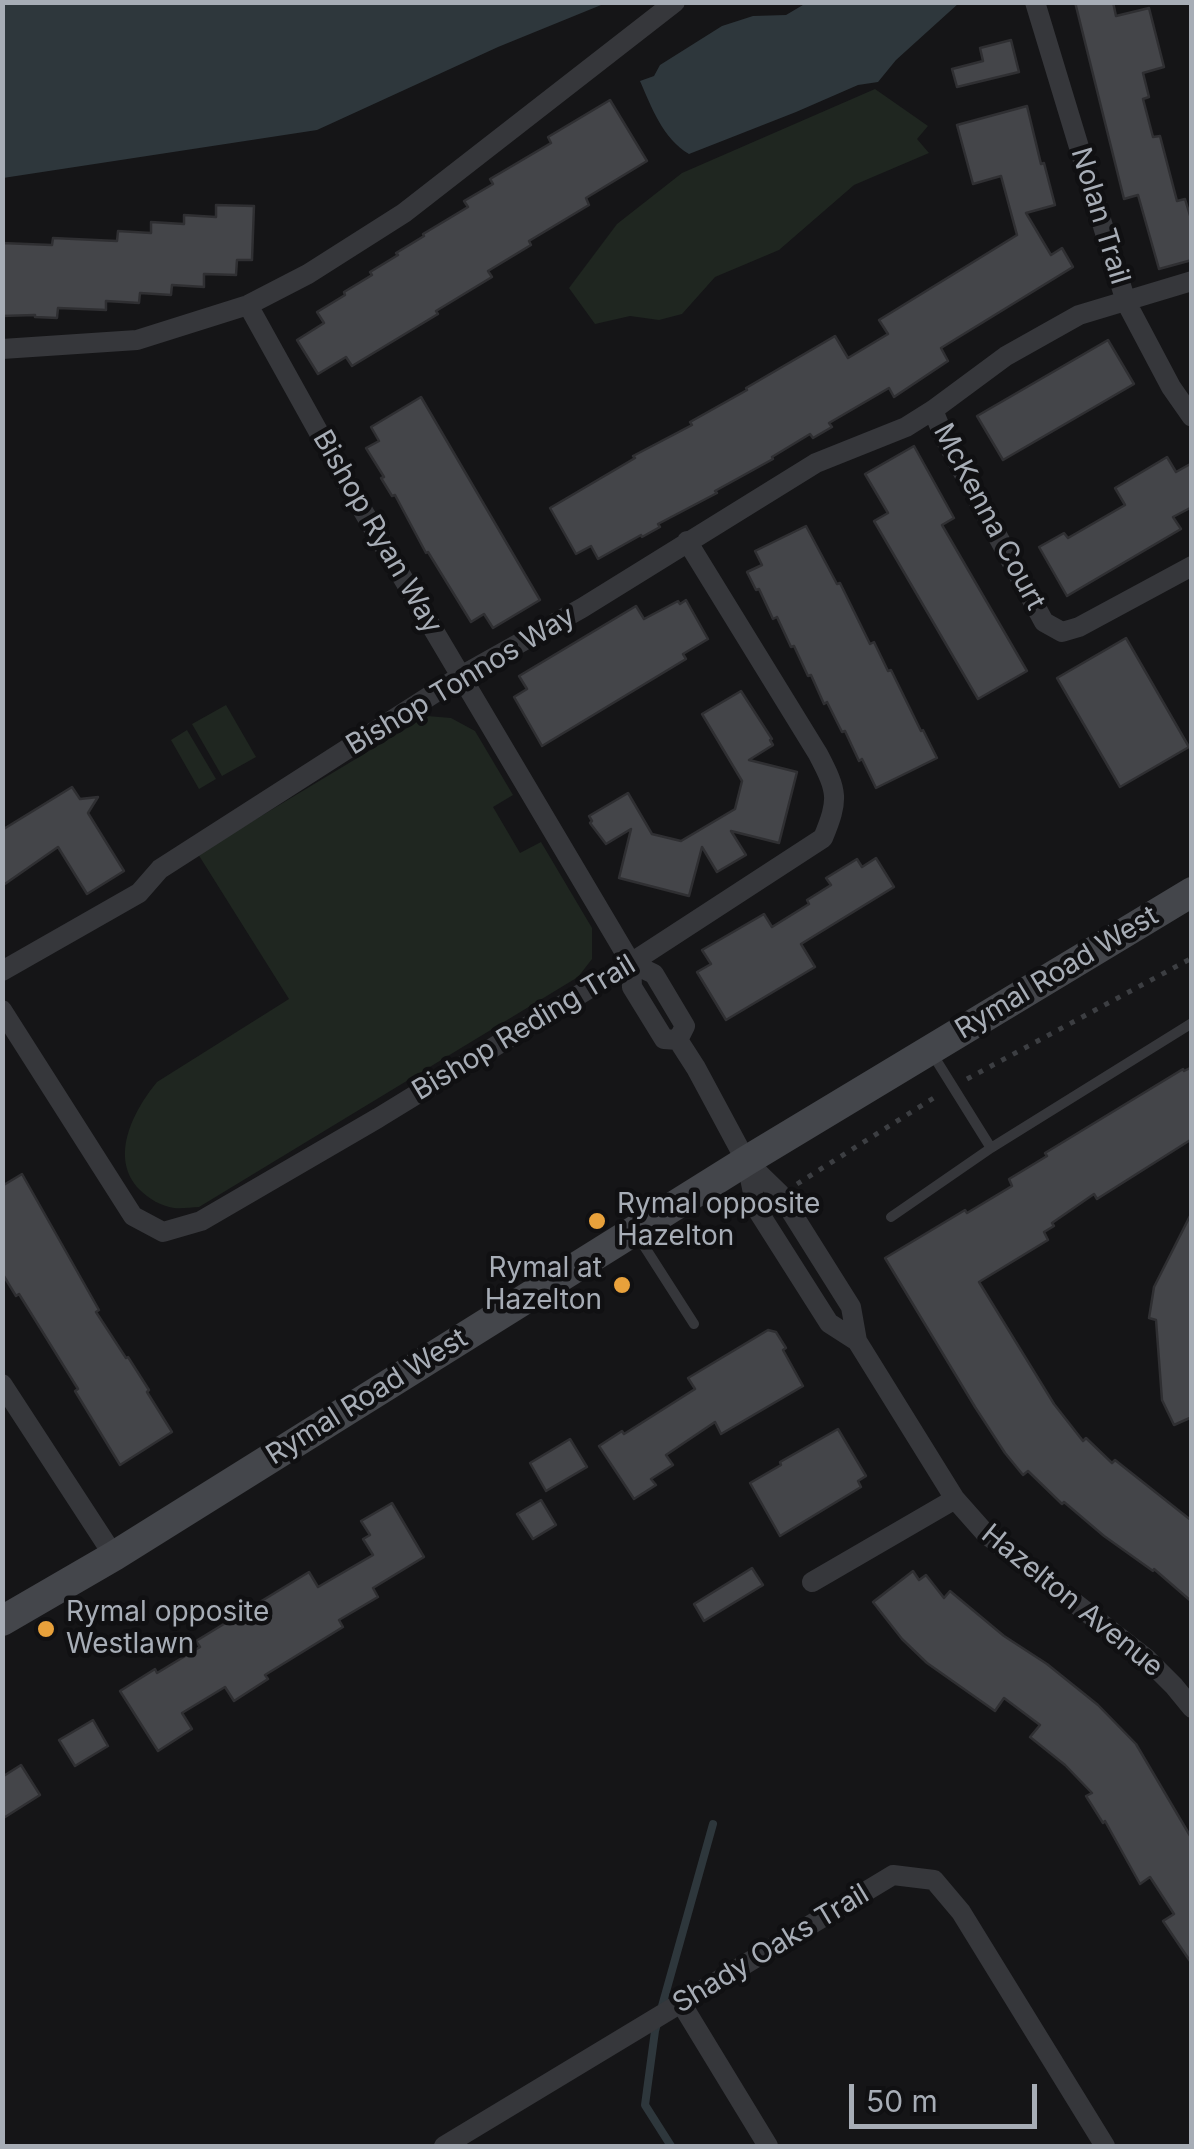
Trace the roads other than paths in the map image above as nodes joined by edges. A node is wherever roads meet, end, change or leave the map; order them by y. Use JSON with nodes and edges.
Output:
{"nodes":[{"id":1,"x":674,"y":2,"type":"edge"},
{"id":2,"x":1034,"y":2,"type":"edge"},
{"id":3,"x":1192,"y":281,"type":"edge"},
{"id":4,"x":1126,"y":302,"type":"junction"},
{"id":5,"x":248,"y":305,"type":"junction"},
{"id":6,"x":2,"y":349,"type":"edge"},
{"id":7,"x":932,"y":410,"type":"junction"},
{"id":8,"x":1192,"y":417,"type":"edge"},
{"id":9,"x":687,"y":542,"type":"junction"},
{"id":10,"x":1192,"y":566,"type":"edge"},
{"id":11,"x":462,"y":676,"type":"junction"},
{"id":12,"x":1192,"y":892,"type":"edge"},
{"id":13,"x":631,"y":963,"type":"junction"},
{"id":14,"x":2,"y":971,"type":"edge"},
{"id":15,"x":2,"y":1010,"type":"edge"},
{"id":16,"x":1192,"y":1022,"type":"edge"},
{"id":17,"x":930,"y":1050,"type":"junction"},
{"id":18,"x":992,"y":1148,"type":"junction"},
{"id":19,"x":746,"y":1161,"type":"junction"},
{"id":20,"x":891,"y":1217,"type":"dead end"},
{"id":21,"x":634,"y":1230,"type":"junction"},
{"id":22,"x":694,"y":1324,"type":"dead end"},
{"id":23,"x":2,"y":1384,"type":"edge"},
{"id":24,"x":955,"y":1498,"type":"junction"},
{"id":25,"x":114,"y":1556,"type":"junction"},
{"id":26,"x":812,"y":1582,"type":"dead end"},
{"id":27,"x":2,"y":1621,"type":"edge"},
{"id":28,"x":1192,"y":1708,"type":"edge"},
{"id":29,"x":681,"y":2003,"type":"junction"},
{"id":30,"x":444,"y":2146,"type":"edge"},
{"id":31,"x":768,"y":2146,"type":"edge"},
{"id":32,"x":1105,"y":2146,"type":"edge"}],
"edges":[{"from":1,"to":5,"type":"street"},
{"from":2,"to":4,"type":"street","name":"Nolan Trail"},
{"from":3,"to":4,"type":"street","name":"McKenna Court"},
{"from":4,"to":7,"type":"street","name":"McKenna Court"},
{"from":4,"to":8,"type":"street","name":"Nolan Trail"},
{"from":5,"to":6,"type":"street"},
{"from":5,"to":11,"type":"street","name":"Bishop Ryan Way"},
{"from":7,"to":9,"type":"street","name":"Bishop Tonnos Way"},
{"from":7,"to":10,"type":"street","name":"McKenna Court"},
{"from":9,"to":11,"type":"street","name":"Bishop Tonnos Way"},
{"from":9,"to":13,"type":"street","name":"Bishop Reding Trail"},
{"from":11,"to":13,"type":"street","name":"Bishop Ryan Way"},
{"from":11,"to":14,"type":"street","name":"Bishop Tonnos Way"},
{"from":12,"to":17,"type":"main road","name":"Rymal Road West"},
{"from":13,"to":15,"type":"street","name":"Bishop Reding Trail"},
{"from":13,"to":19,"type":"street","name":"Bishop Ryan Way"},
{"from":16,"to":18,"type":"lane"},
{"from":17,"to":18,"type":"lane"},
{"from":17,"to":19,"type":"main road","name":"Rymal Road West"},
{"from":18,"to":20,"type":"lane"},
{"from":19,"to":21,"type":"main road","name":"Rymal Road West"},
{"from":19,"to":24,"type":"street","name":"Hazelton Avenue"},
{"from":21,"to":22,"type":"lane"},
{"from":21,"to":25,"type":"main road","name":"Rymal Road West"},
{"from":23,"to":25,"type":"street"},
{"from":24,"to":26,"type":"street"},
{"from":24,"to":28,"type":"street","name":"Hazelton Avenue"},
{"from":25,"to":27,"type":"main road","name":"Rymal Road West"},
{"from":29,"to":30,"type":"street","name":"Shady Oaks Trail"},
{"from":29,"to":31,"type":"street"},
{"from":29,"to":32,"type":"street","name":"Shady Oaks Trail"}]}
